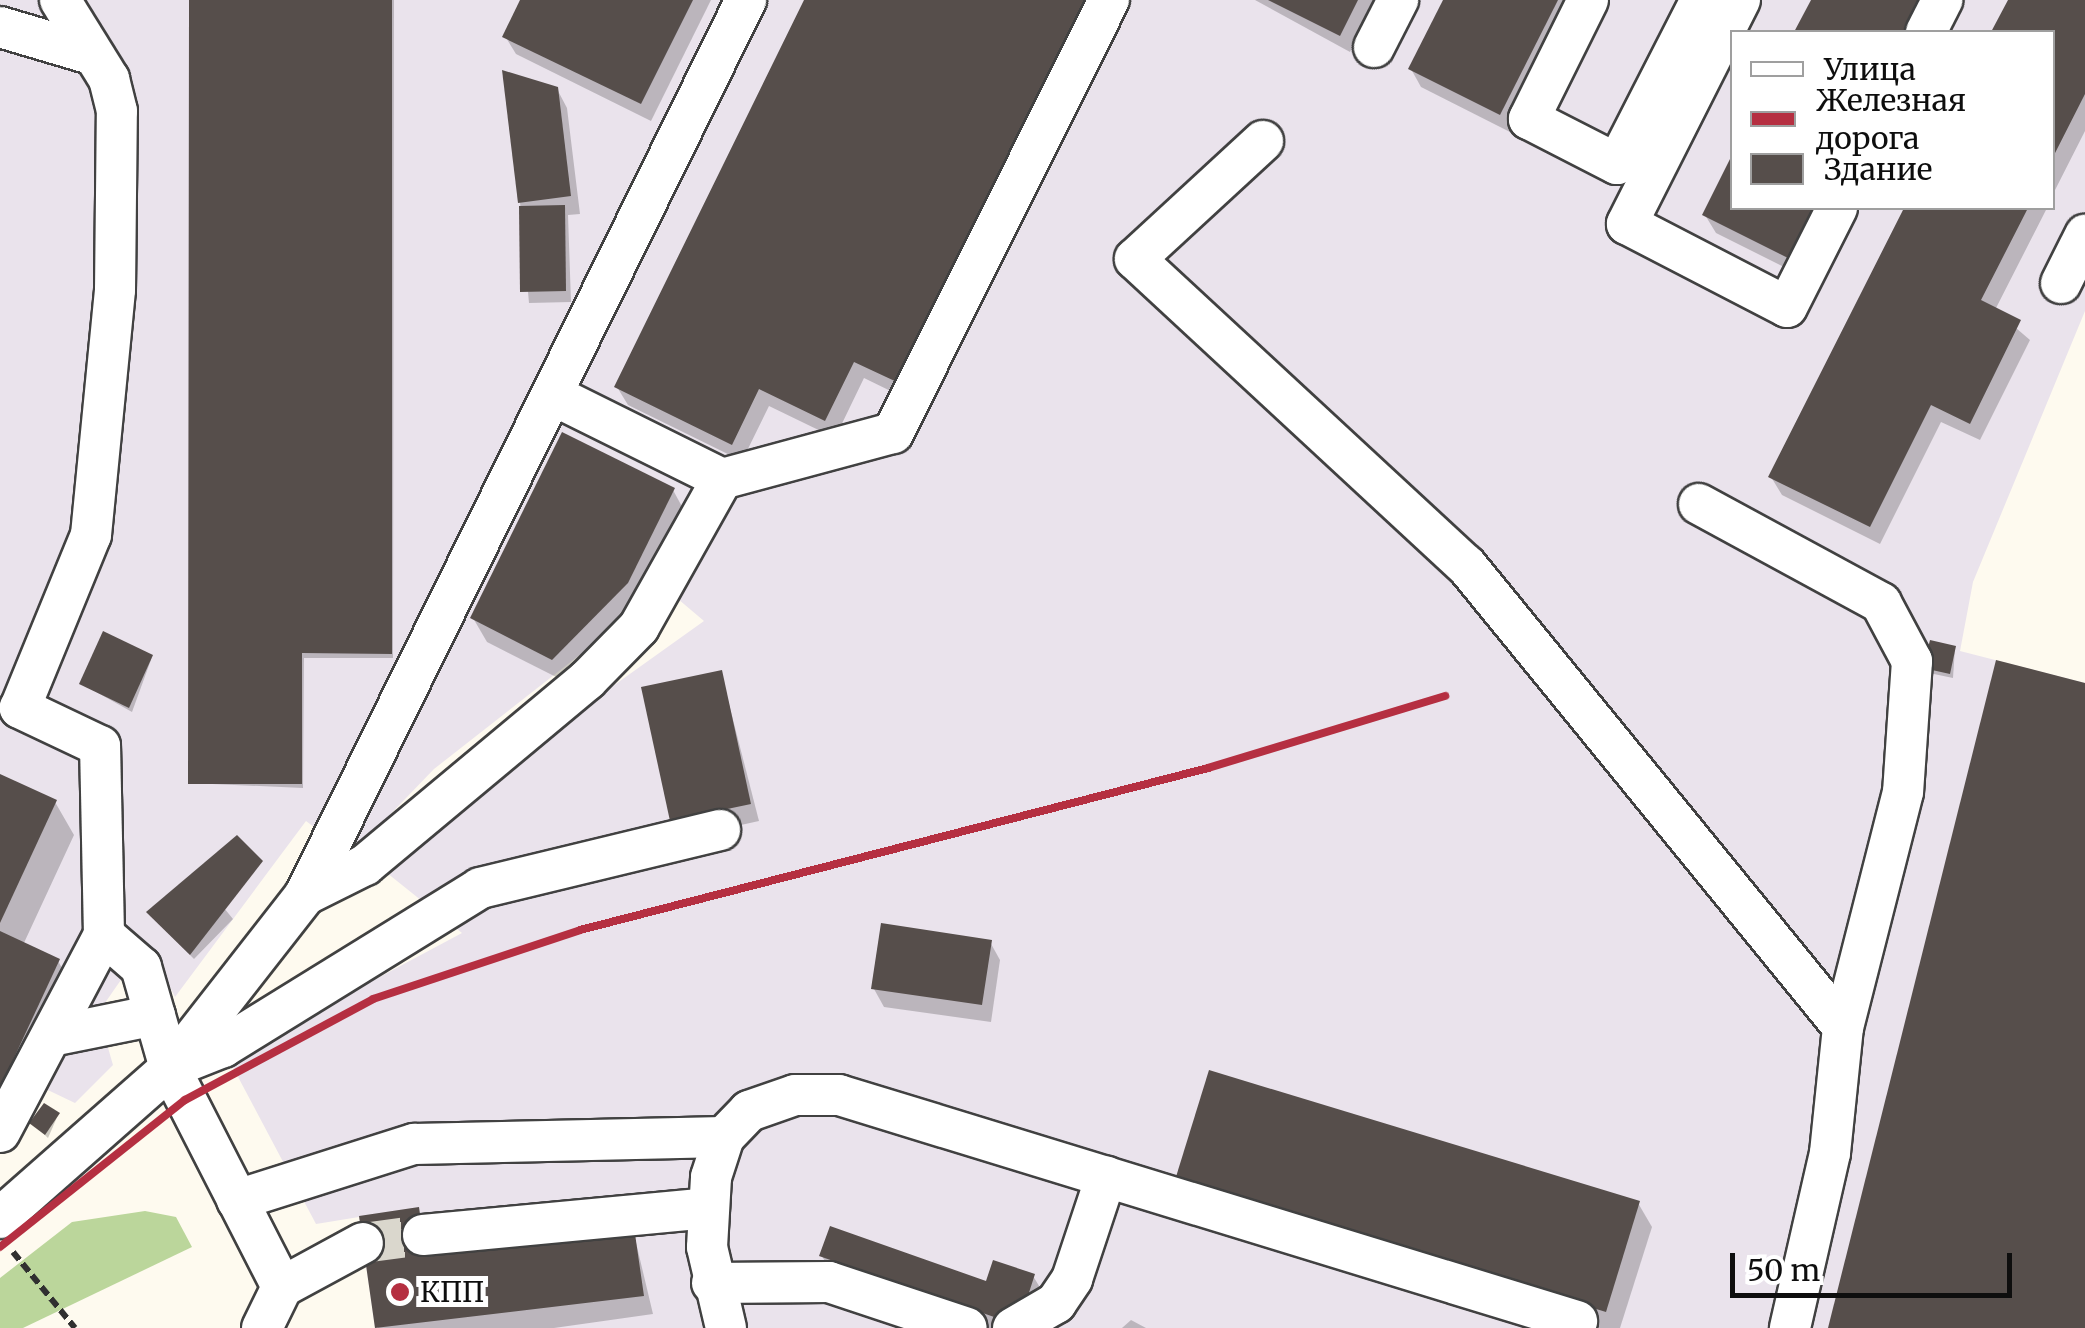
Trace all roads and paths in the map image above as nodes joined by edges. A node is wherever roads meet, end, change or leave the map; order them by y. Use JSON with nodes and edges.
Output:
{"nodes":[{"id":1,"x":60,"y":0,"type":"edge"},
{"id":2,"x":746,"y":0,"type":"edge"},
{"id":3,"x":1109,"y":0,"type":"edge"},
{"id":4,"x":1398,"y":0,"type":"edge"},
{"id":5,"x":1588,"y":0,"type":"edge"},
{"id":6,"x":1701,"y":0,"type":"edge"},
{"id":7,"x":1740,"y":0,"type":"edge"},
{"id":8,"x":1942,"y":0,"type":"edge"},
{"id":9,"x":0,"y":27,"type":"edge"},
{"id":10,"x":1927,"y":30,"type":"edge"},
{"id":11,"x":1374,"y":47,"type":"dead end"},
{"id":12,"x":91,"y":54,"type":"junction"},
{"id":13,"x":1263,"y":141,"type":"dead end"},
{"id":14,"x":1836,"y":210,"type":"edge"},
{"id":15,"x":2085,"y":235,"type":"edge"},
{"id":16,"x":2061,"y":283,"type":"dead end"},
{"id":17,"x":555,"y":396,"type":"junction"},
{"id":18,"x":722,"y":478,"type":"junction"},
{"id":19,"x":1698,"y":504,"type":"dead end"},
{"id":20,"x":720,"y":830,"type":"dead end"},
{"id":21,"x":305,"y":895,"type":"junction"},
{"id":22,"x":104,"y":935,"type":"junction"},
{"id":23,"x":155,"y":1016,"type":"junction"},
{"id":24,"x":1844,"y":1027,"type":"junction"},
{"id":25,"x":52,"y":1036,"type":"junction"},
{"id":26,"x":170,"y":1068,"type":"junction"},
{"id":27,"x":0,"y":1132,"type":"edge"},
{"id":28,"x":724,"y":1137,"type":"junction"},
{"id":29,"x":1106,"y":1177,"type":"junction"},
{"id":30,"x":237,"y":1200,"type":"junction"},
{"id":31,"x":708,"y":1208,"type":"junction"},
{"id":32,"x":3,"y":1230,"type":"edge"},
{"id":33,"x":423,"y":1235,"type":"tunnel mouth"},
{"id":34,"x":363,"y":1243,"type":"tunnel mouth"},
{"id":35,"x":712,"y":1284,"type":"junction"},
{"id":36,"x":282,"y":1287,"type":"junction"},
{"id":37,"x":1577,"y":1321,"type":"dead end"},
{"id":38,"x":75,"y":1328,"type":"edge"},
{"id":39,"x":262,"y":1328,"type":"edge"},
{"id":40,"x":726,"y":1328,"type":"edge"},
{"id":41,"x":967,"y":1328,"type":"edge"},
{"id":42,"x":1013,"y":1328,"type":"edge"},
{"id":43,"x":1790,"y":1328,"type":"edge"}],
"edges":[{"from":1,"to":12,"type":"lane"},
{"from":2,"to":17,"type":"lane"},
{"from":3,"to":18,"type":"lane"},
{"from":4,"to":11,"type":"lane"},
{"from":5,"to":6,"type":"lane"},
{"from":7,"to":14,"type":"lane"},
{"from":8,"to":10,"type":"lane"},
{"from":9,"to":12,"type":"lane"},
{"from":12,"to":22,"type":"lane"},
{"from":13,"to":24,"type":"lane"},
{"from":15,"to":16,"type":"lane"},
{"from":17,"to":18,"type":"lane"},
{"from":17,"to":21,"type":"lane"},
{"from":18,"to":21,"type":"lane"},
{"from":19,"to":24,"type":"lane"},
{"from":20,"to":26,"type":"lane"},
{"from":21,"to":26,"type":"lane"},
{"from":22,"to":23,"type":"lane"},
{"from":22,"to":25,"type":"lane"},
{"from":23,"to":25,"type":"lane"},
{"from":23,"to":26,"type":"lane"},
{"from":24,"to":43,"type":"lane"},
{"from":25,"to":27,"type":"lane"},
{"from":26,"to":30,"type":"lane"},
{"from":26,"to":32,"type":"lane"},
{"from":28,"to":29,"type":"lane"},
{"from":28,"to":30,"type":"lane"},
{"from":28,"to":31,"type":"lane"},
{"from":29,"to":37,"type":"lane"},
{"from":29,"to":42,"type":"lane"},
{"from":30,"to":36,"type":"lane"},
{"from":31,"to":33,"type":"lane"},
{"from":31,"to":35,"type":"lane"},
{"from":32,"to":38,"type":"path"},
{"from":34,"to":36,"type":"lane"},
{"from":35,"to":40,"type":"lane"},
{"from":35,"to":41,"type":"lane"},
{"from":36,"to":39,"type":"lane"}]}
